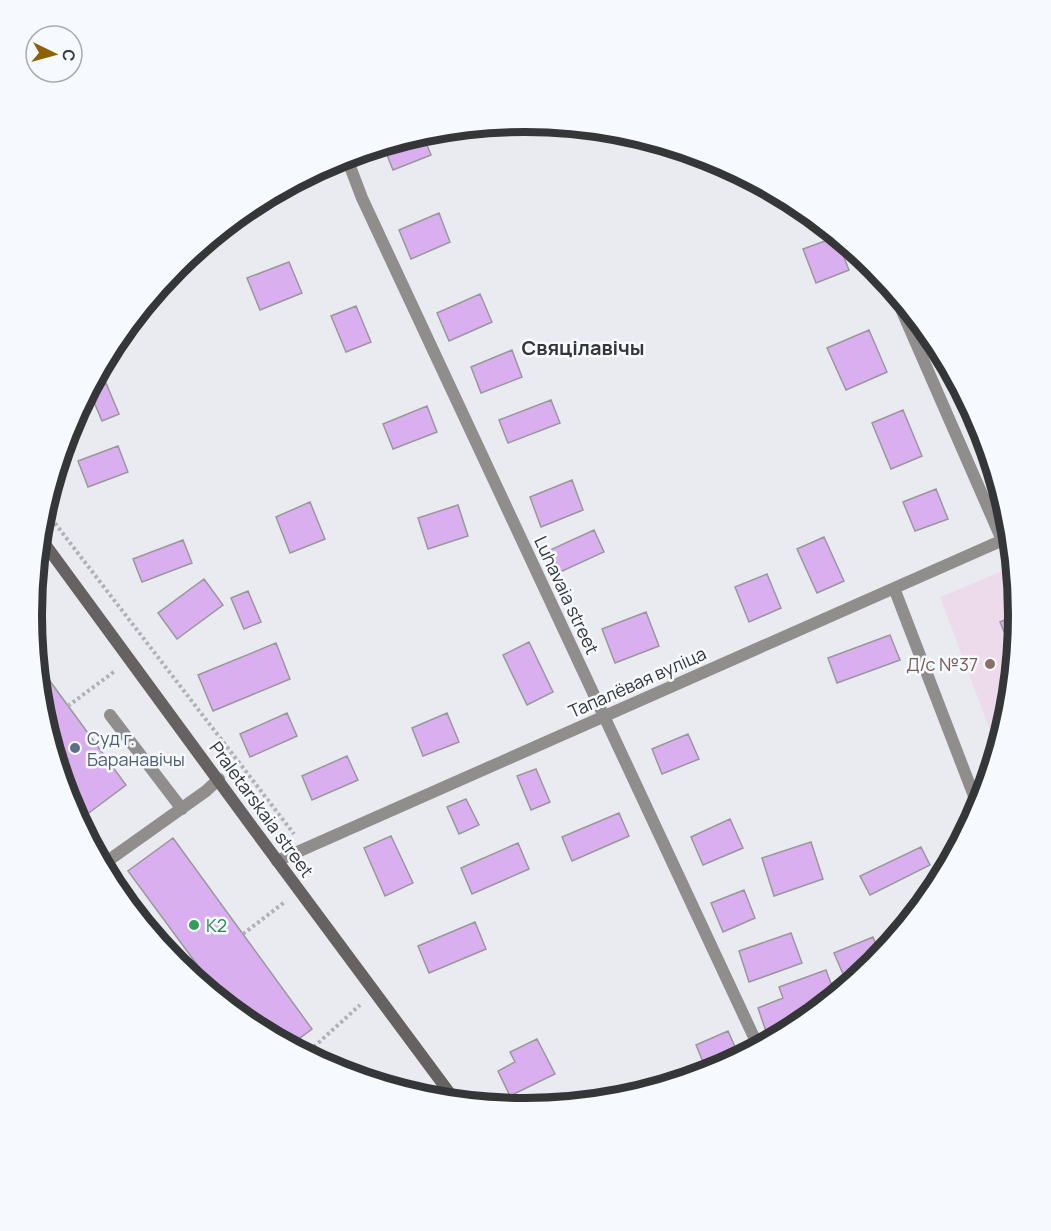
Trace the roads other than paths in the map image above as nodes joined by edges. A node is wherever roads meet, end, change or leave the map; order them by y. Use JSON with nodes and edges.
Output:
{"nodes":[{"id":1,"x":350,"y":165,"type":"edge"},
{"id":2,"x":920,"y":337,"type":"edge"},
{"id":3,"x":1000,"y":522,"type":"edge"},
{"id":4,"x":1003,"y":540,"type":"edge"},
{"id":5,"x":47,"y":547,"type":"edge"},
{"id":6,"x":894,"y":588,"type":"junction"},
{"id":7,"x":110,"y":715,"type":"dead end"},
{"id":8,"x":604,"y":717,"type":"junction"},
{"id":9,"x":219,"y":779,"type":"junction"},
{"id":10,"x":974,"y":796,"type":"edge"},
{"id":11,"x":182,"y":808,"type":"junction"},
{"id":12,"x":109,"y":860,"type":"edge"},
{"id":13,"x":277,"y":861,"type":"junction"},
{"id":14,"x":755,"y":1040,"type":"edge"},
{"id":15,"x":451,"y":1093,"type":"edge"}],
"edges":[{"from":1,"to":8,"type":"street","name":"Luhavaia street"},
{"from":2,"to":3,"type":"street"},
{"from":4,"to":6,"type":"street","name":"Тапалёвая вуліца"},
{"from":5,"to":9,"type":"main road","name":"Praletarskaia street"},
{"from":6,"to":8,"type":"street","name":"Тапалёвая вуліца"},
{"from":6,"to":10,"type":"street"},
{"from":7,"to":11,"type":"street"},
{"from":8,"to":13,"type":"street","name":"Тапалёвая вуліца"},
{"from":8,"to":14,"type":"street","name":"Luhavaia street"},
{"from":9,"to":11,"type":"street"},
{"from":9,"to":13,"type":"main road","name":"Praletarskaia street"},
{"from":11,"to":12,"type":"street"},
{"from":13,"to":15,"type":"main road","name":"Praletarskaia street"}]}
